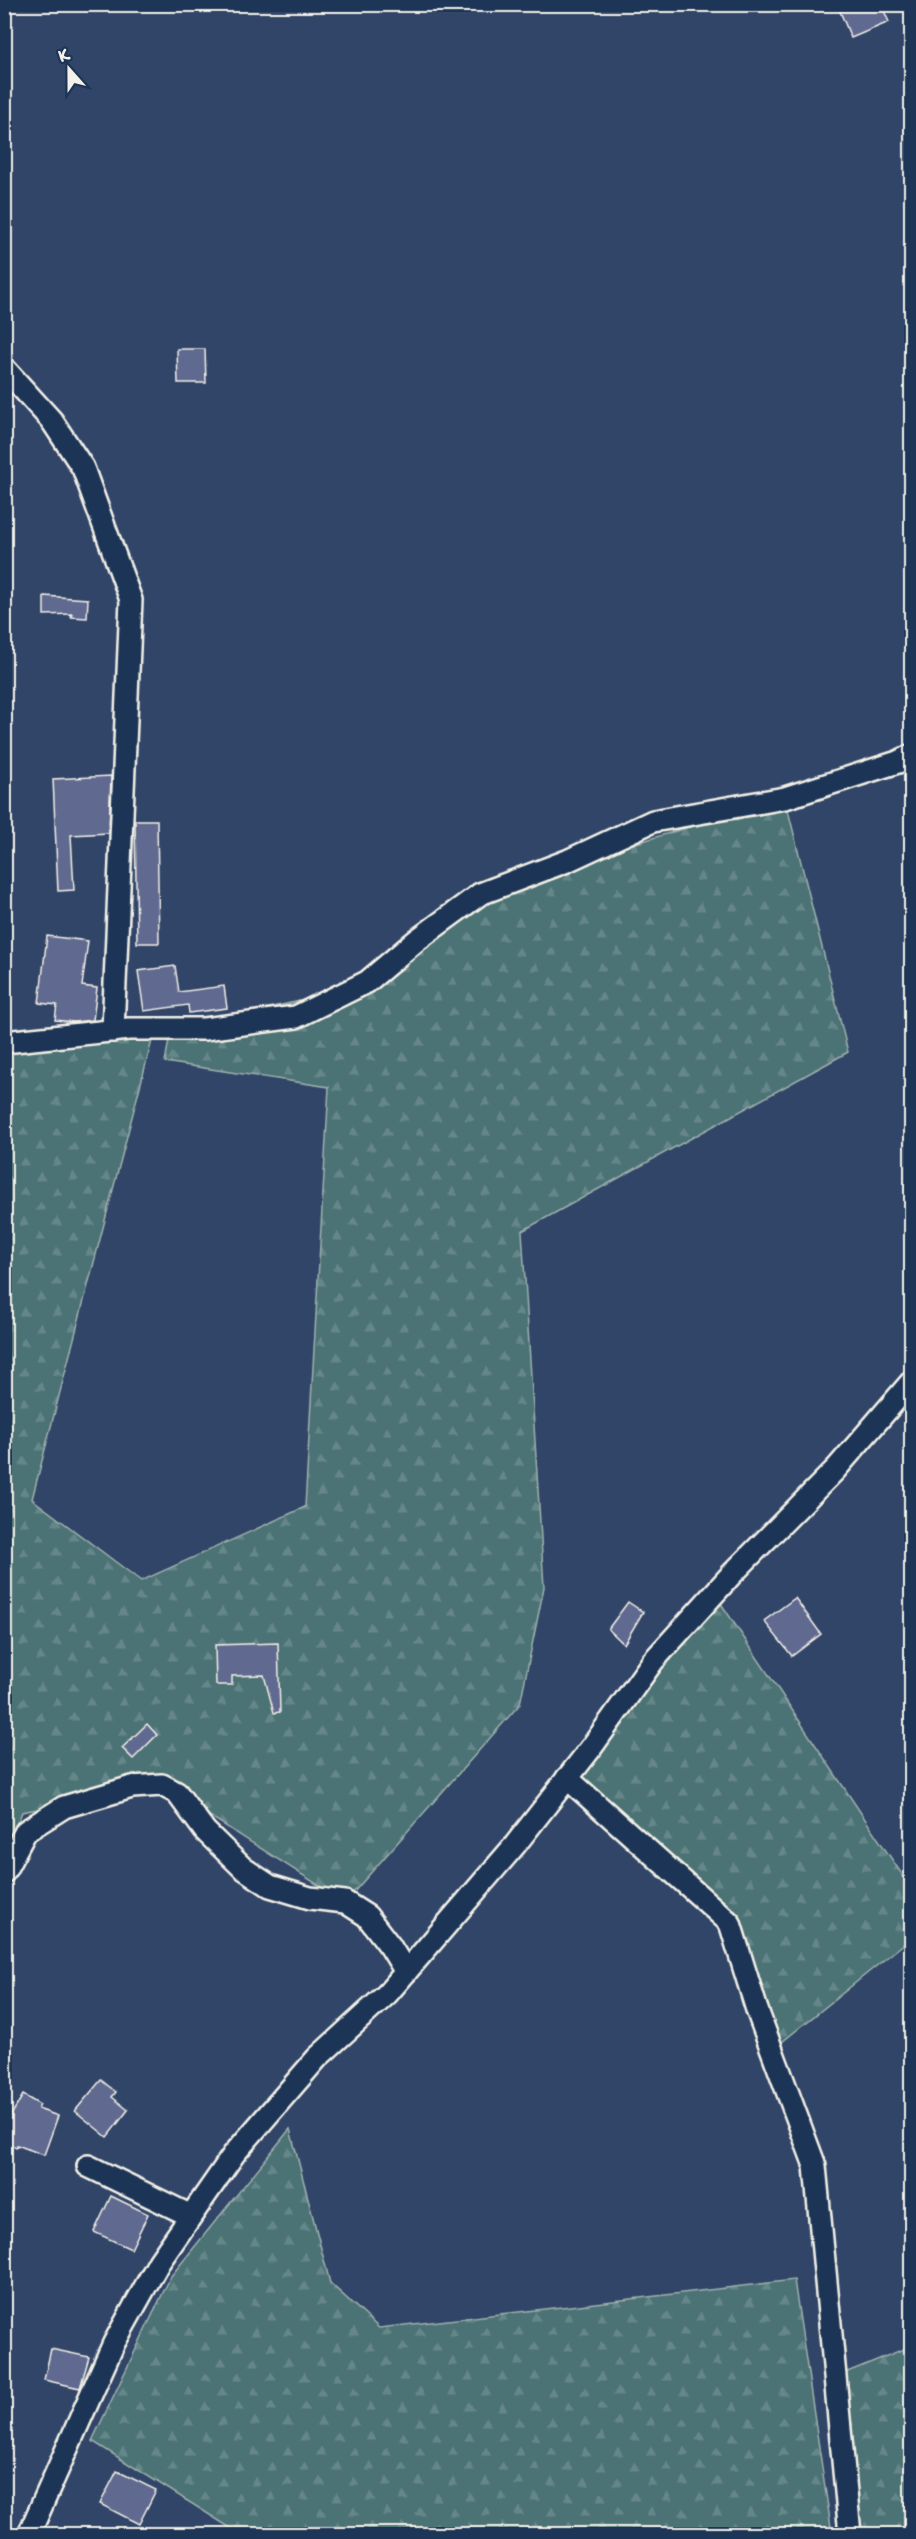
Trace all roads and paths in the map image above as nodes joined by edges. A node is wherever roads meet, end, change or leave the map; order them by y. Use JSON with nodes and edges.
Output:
{"nodes":[{"id":1,"x":4,"y":368,"type":"edge"},
{"id":2,"x":912,"y":755,"type":"edge"},
{"id":3,"x":113,"y":1031,"type":"junction"},
{"id":4,"x":4,"y":1042,"type":"edge"},
{"id":5,"x":912,"y":1381,"type":"edge"},
{"id":6,"x":567,"y":1778,"type":"junction"},
{"id":7,"x":4,"y":1872,"type":"edge"},
{"id":8,"x":406,"y":1972,"type":"junction"},
{"id":9,"x":88,"y":2166,"type":"dead end"},
{"id":10,"x":189,"y":2215,"type":"junction"},
{"id":11,"x":29,"y":2535,"type":"edge"},
{"id":12,"x":850,"y":2535,"type":"edge"}],
"edges":[{"from":1,"to":3,"type":"street"},
{"from":2,"to":3,"type":"street"},
{"from":3,"to":4,"type":"street"},
{"from":5,"to":6,"type":"street"},
{"from":6,"to":8,"type":"street"},
{"from":6,"to":12,"type":"street"},
{"from":7,"to":8,"type":"street"},
{"from":8,"to":10,"type":"street"},
{"from":9,"to":10,"type":"street"},
{"from":10,"to":11,"type":"street"}]}
